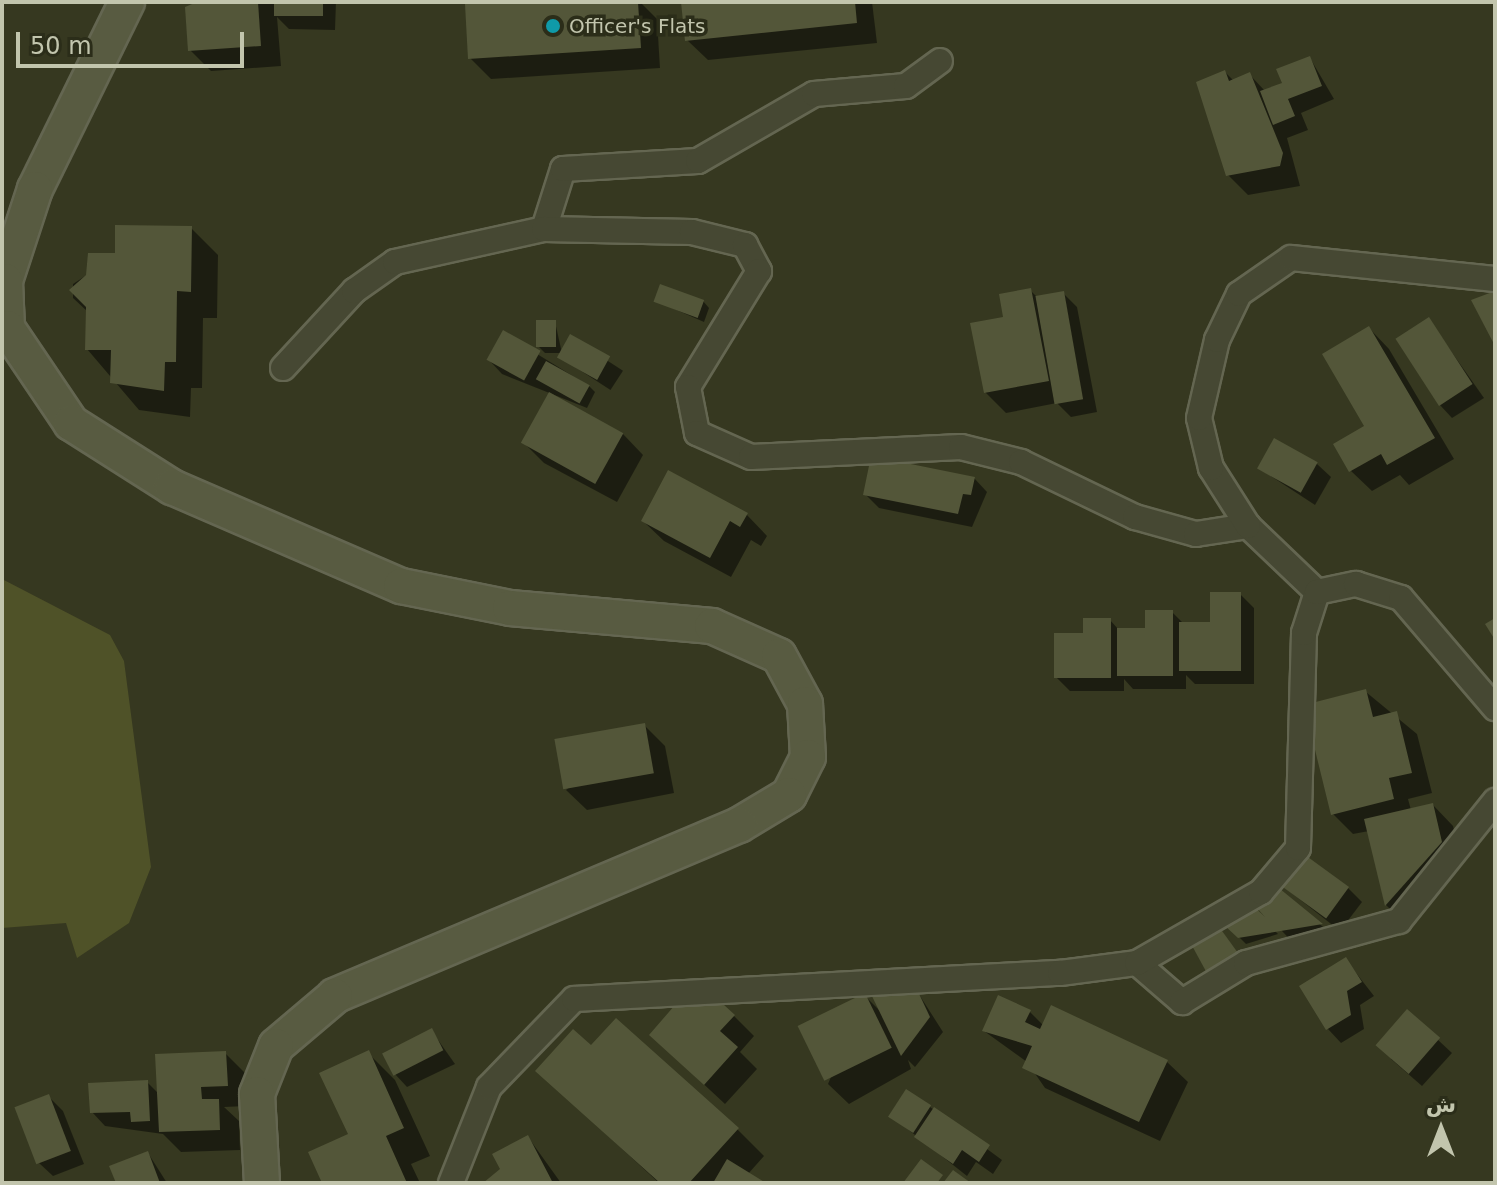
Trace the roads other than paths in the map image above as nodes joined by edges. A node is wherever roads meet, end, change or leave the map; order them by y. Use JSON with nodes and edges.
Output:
{"nodes":[{"id":1,"x":127,"y":2,"type":"edge"},
{"id":2,"x":940,"y":61,"type":"dead end"},
{"id":3,"x":544,"y":229,"type":"junction"},
{"id":4,"x":1495,"y":279,"type":"edge"},
{"id":5,"x":283,"y":368,"type":"dead end"},
{"id":6,"x":1248,"y":526,"type":"junction"},
{"id":7,"x":1317,"y":592,"type":"junction"},
{"id":8,"x":1495,"y":708,"type":"edge"},
{"id":9,"x":1495,"y":801,"type":"edge"},
{"id":10,"x":1137,"y":963,"type":"junction"},
{"id":11,"x":262,"y":1183,"type":"edge"},
{"id":12,"x":451,"y":1183,"type":"edge"}],
"edges":[{"from":1,"to":11,"type":"main road"},
{"from":2,"to":3,"type":"street"},
{"from":3,"to":5,"type":"street"},
{"from":3,"to":6,"type":"street"},
{"from":4,"to":6,"type":"street"},
{"from":6,"to":7,"type":"street"},
{"from":7,"to":8,"type":"street"},
{"from":7,"to":10,"type":"street"},
{"from":9,"to":10,"type":"street"},
{"from":10,"to":12,"type":"street"}]}
